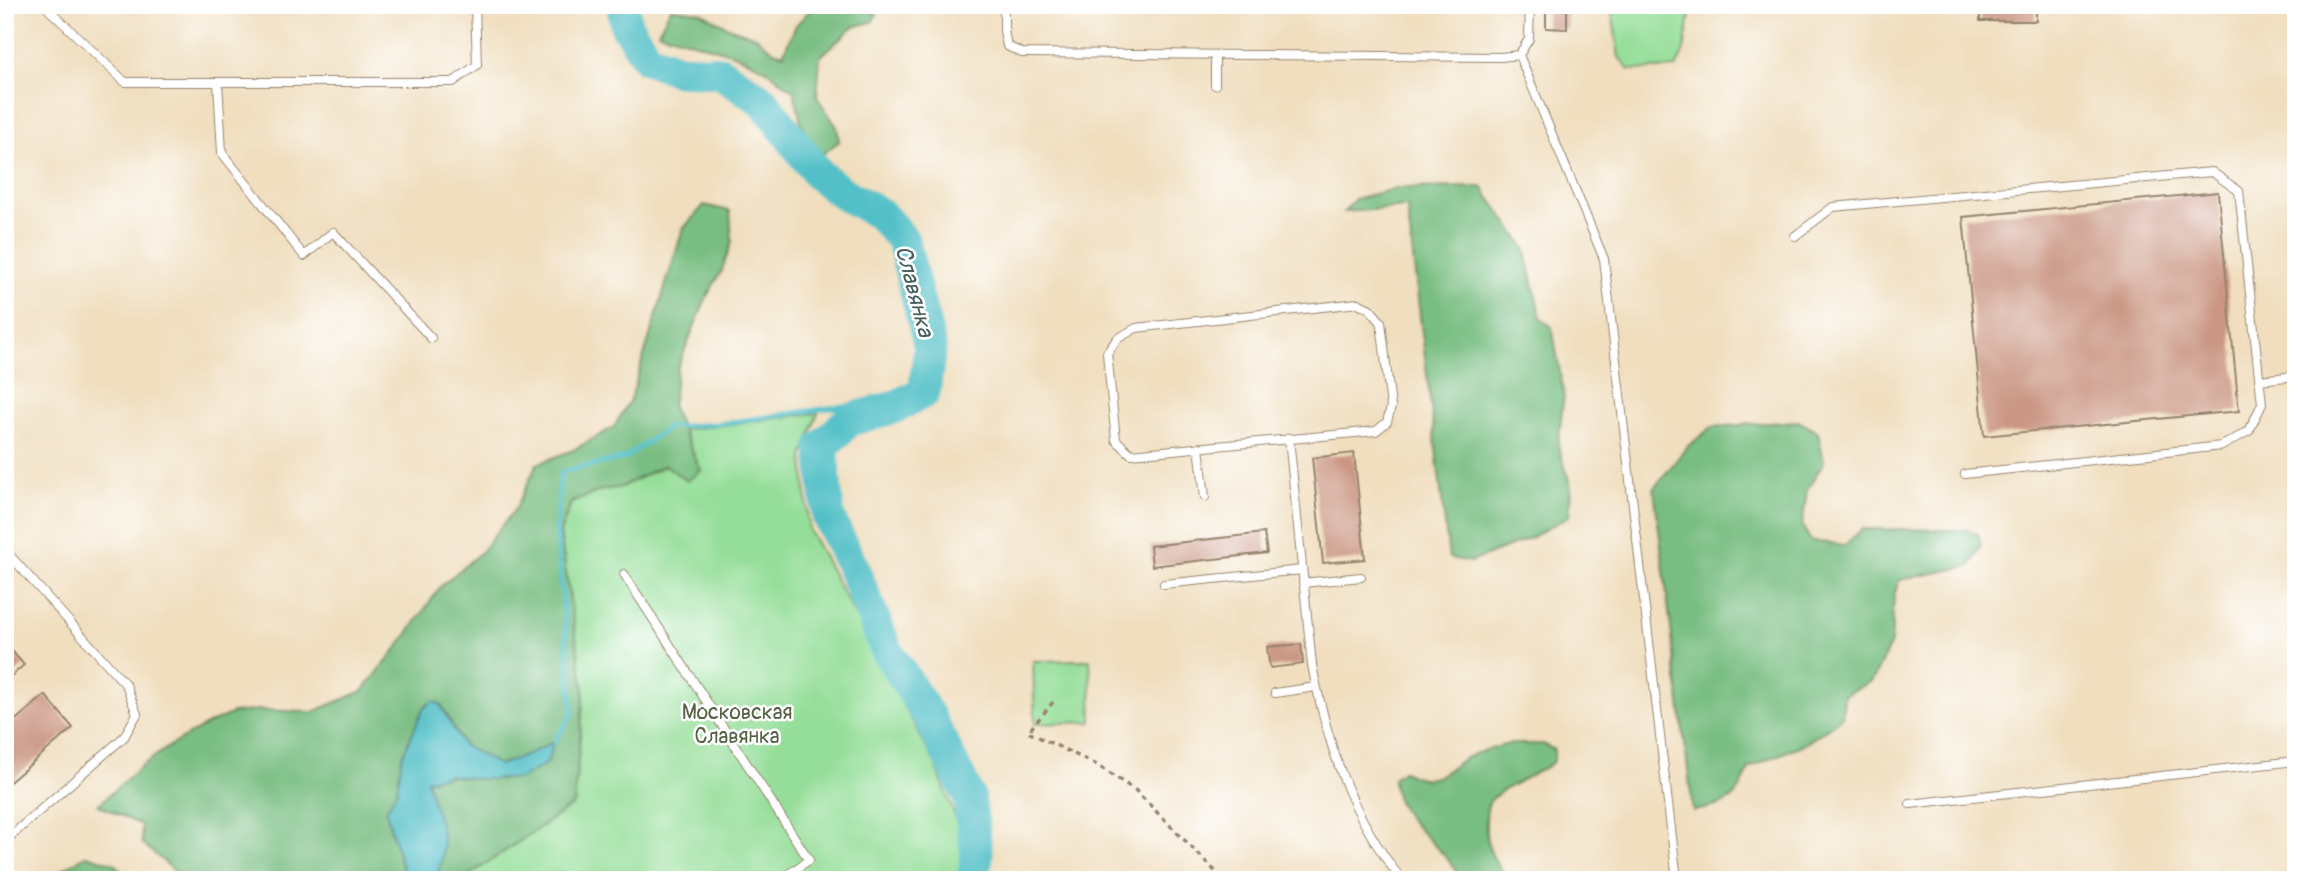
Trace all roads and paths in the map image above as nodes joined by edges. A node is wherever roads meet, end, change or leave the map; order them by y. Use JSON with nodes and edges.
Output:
{"nodes":[{"id":1,"x":44,"y":5,"type":"edge"},
{"id":2,"x":475,"y":5,"type":"edge"},
{"id":3,"x":1004,"y":5,"type":"edge"},
{"id":4,"x":1530,"y":5,"type":"edge"},
{"id":5,"x":1215,"y":55,"type":"junction"},
{"id":6,"x":1519,"y":55,"type":"junction"},
{"id":7,"x":218,"y":82,"type":"junction"},
{"id":8,"x":1215,"y":85,"type":"dead end"},
{"id":9,"x":1795,"y":236,"type":"dead end"},
{"id":10,"x":430,"y":338,"type":"dead end"},
{"id":11,"x":2296,"y":376,"type":"edge"},
{"id":12,"x":2259,"y":380,"type":"junction"},
{"id":13,"x":1289,"y":438,"type":"junction"},
{"id":14,"x":1199,"y":447,"type":"junction"},
{"id":15,"x":1965,"y":474,"type":"dead end"},
{"id":16,"x":1205,"y":497,"type":"dead end"},
{"id":17,"x":5,"y":550,"type":"edge"},
{"id":18,"x":1302,"y":570,"type":"junction"},
{"id":19,"x":624,"y":574,"type":"dead end"},
{"id":20,"x":1361,"y":577,"type":"dead end"},
{"id":21,"x":1303,"y":583,"type":"junction"},
{"id":22,"x":1164,"y":584,"type":"dead end"},
{"id":23,"x":1316,"y":687,"type":"junction"},
{"id":24,"x":1275,"y":693,"type":"dead end"},
{"id":25,"x":1053,"y":702,"type":"dead end"},
{"id":26,"x":2296,"y":761,"type":"edge"},
{"id":27,"x":1910,"y":804,"type":"dead end"},
{"id":28,"x":5,"y":841,"type":"edge"},
{"id":29,"x":780,"y":880,"type":"edge"},
{"id":30,"x":1224,"y":880,"type":"edge"},
{"id":31,"x":1402,"y":880,"type":"edge"},
{"id":32,"x":1677,"y":880,"type":"edge"}],
"edges":[{"from":1,"to":7,"type":"lane"},
{"from":2,"to":7,"type":"lane"},
{"from":3,"to":5,"type":"lane"},
{"from":4,"to":6,"type":"lane"},
{"from":5,"to":6,"type":"lane"},
{"from":5,"to":8,"type":"lane"},
{"from":6,"to":32,"type":"lane"},
{"from":7,"to":10,"type":"lane"},
{"from":9,"to":12,"type":"lane"},
{"from":11,"to":12,"type":"lane"},
{"from":12,"to":15,"type":"lane"},
{"from":13,"to":14,"type":"lane"},
{"from":13,"to":14,"type":"lane"},
{"from":13,"to":18,"type":"lane"},
{"from":14,"to":16,"type":"lane"},
{"from":17,"to":28,"type":"lane"},
{"from":18,"to":21,"type":"lane"},
{"from":18,"to":22,"type":"lane"},
{"from":19,"to":29,"type":"lane"},
{"from":20,"to":21,"type":"lane"},
{"from":21,"to":23,"type":"lane"},
{"from":23,"to":24,"type":"lane"},
{"from":23,"to":31,"type":"lane"},
{"from":25,"to":30,"type":"path"},
{"from":26,"to":27,"type":"lane"}]}
